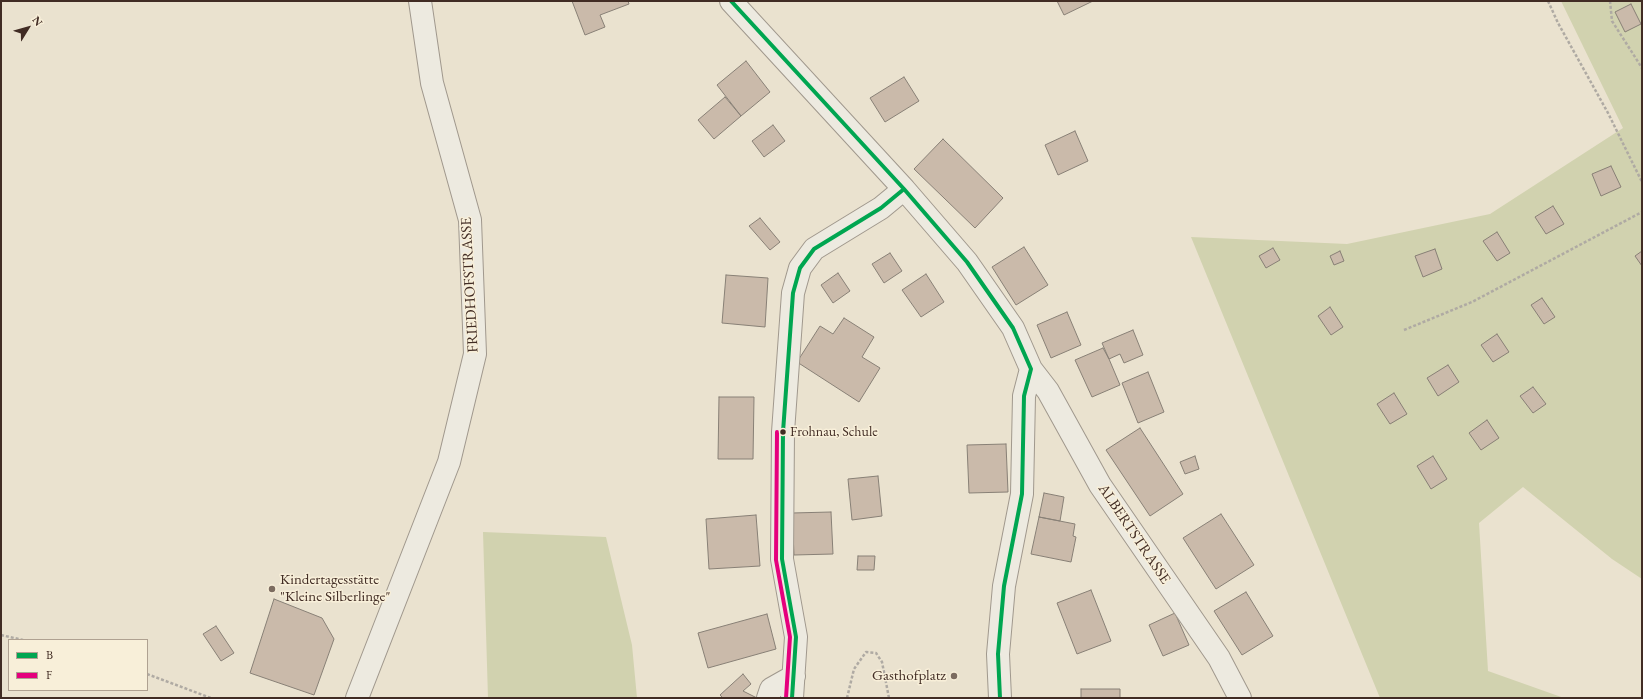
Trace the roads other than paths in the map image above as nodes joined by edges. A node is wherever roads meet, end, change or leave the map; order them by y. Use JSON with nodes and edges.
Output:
{"nodes":[{"id":1,"x":420,"y":1,"type":"edge"},
{"id":2,"x":731,"y":1,"type":"edge"},
{"id":3,"x":904,"y":190,"type":"junction"},
{"id":4,"x":1031,"y":369,"type":"junction"},
{"id":5,"x":794,"y":676,"type":"junction"},
{"id":6,"x":358,"y":698,"type":"edge"},
{"id":7,"x":768,"y":698,"type":"edge"},
{"id":8,"x":792,"y":698,"type":"edge"},
{"id":9,"x":1000,"y":698,"type":"edge"},
{"id":10,"x":1240,"y":698,"type":"edge"}],
"edges":[{"from":1,"to":6,"type":"street","name":"FRIEDHOFSTRASSE"},
{"from":2,"to":3,"type":"street","name":"ALBERTSTRASSE"},
{"from":3,"to":4,"type":"street","name":"ALBERTSTRASSE"},
{"from":3,"to":5,"type":"street"},
{"from":4,"to":9,"type":"street"},
{"from":4,"to":10,"type":"street","name":"ALBERTSTRASSE"},
{"from":5,"to":7,"type":"street"},
{"from":5,"to":8,"type":"street"}]}
